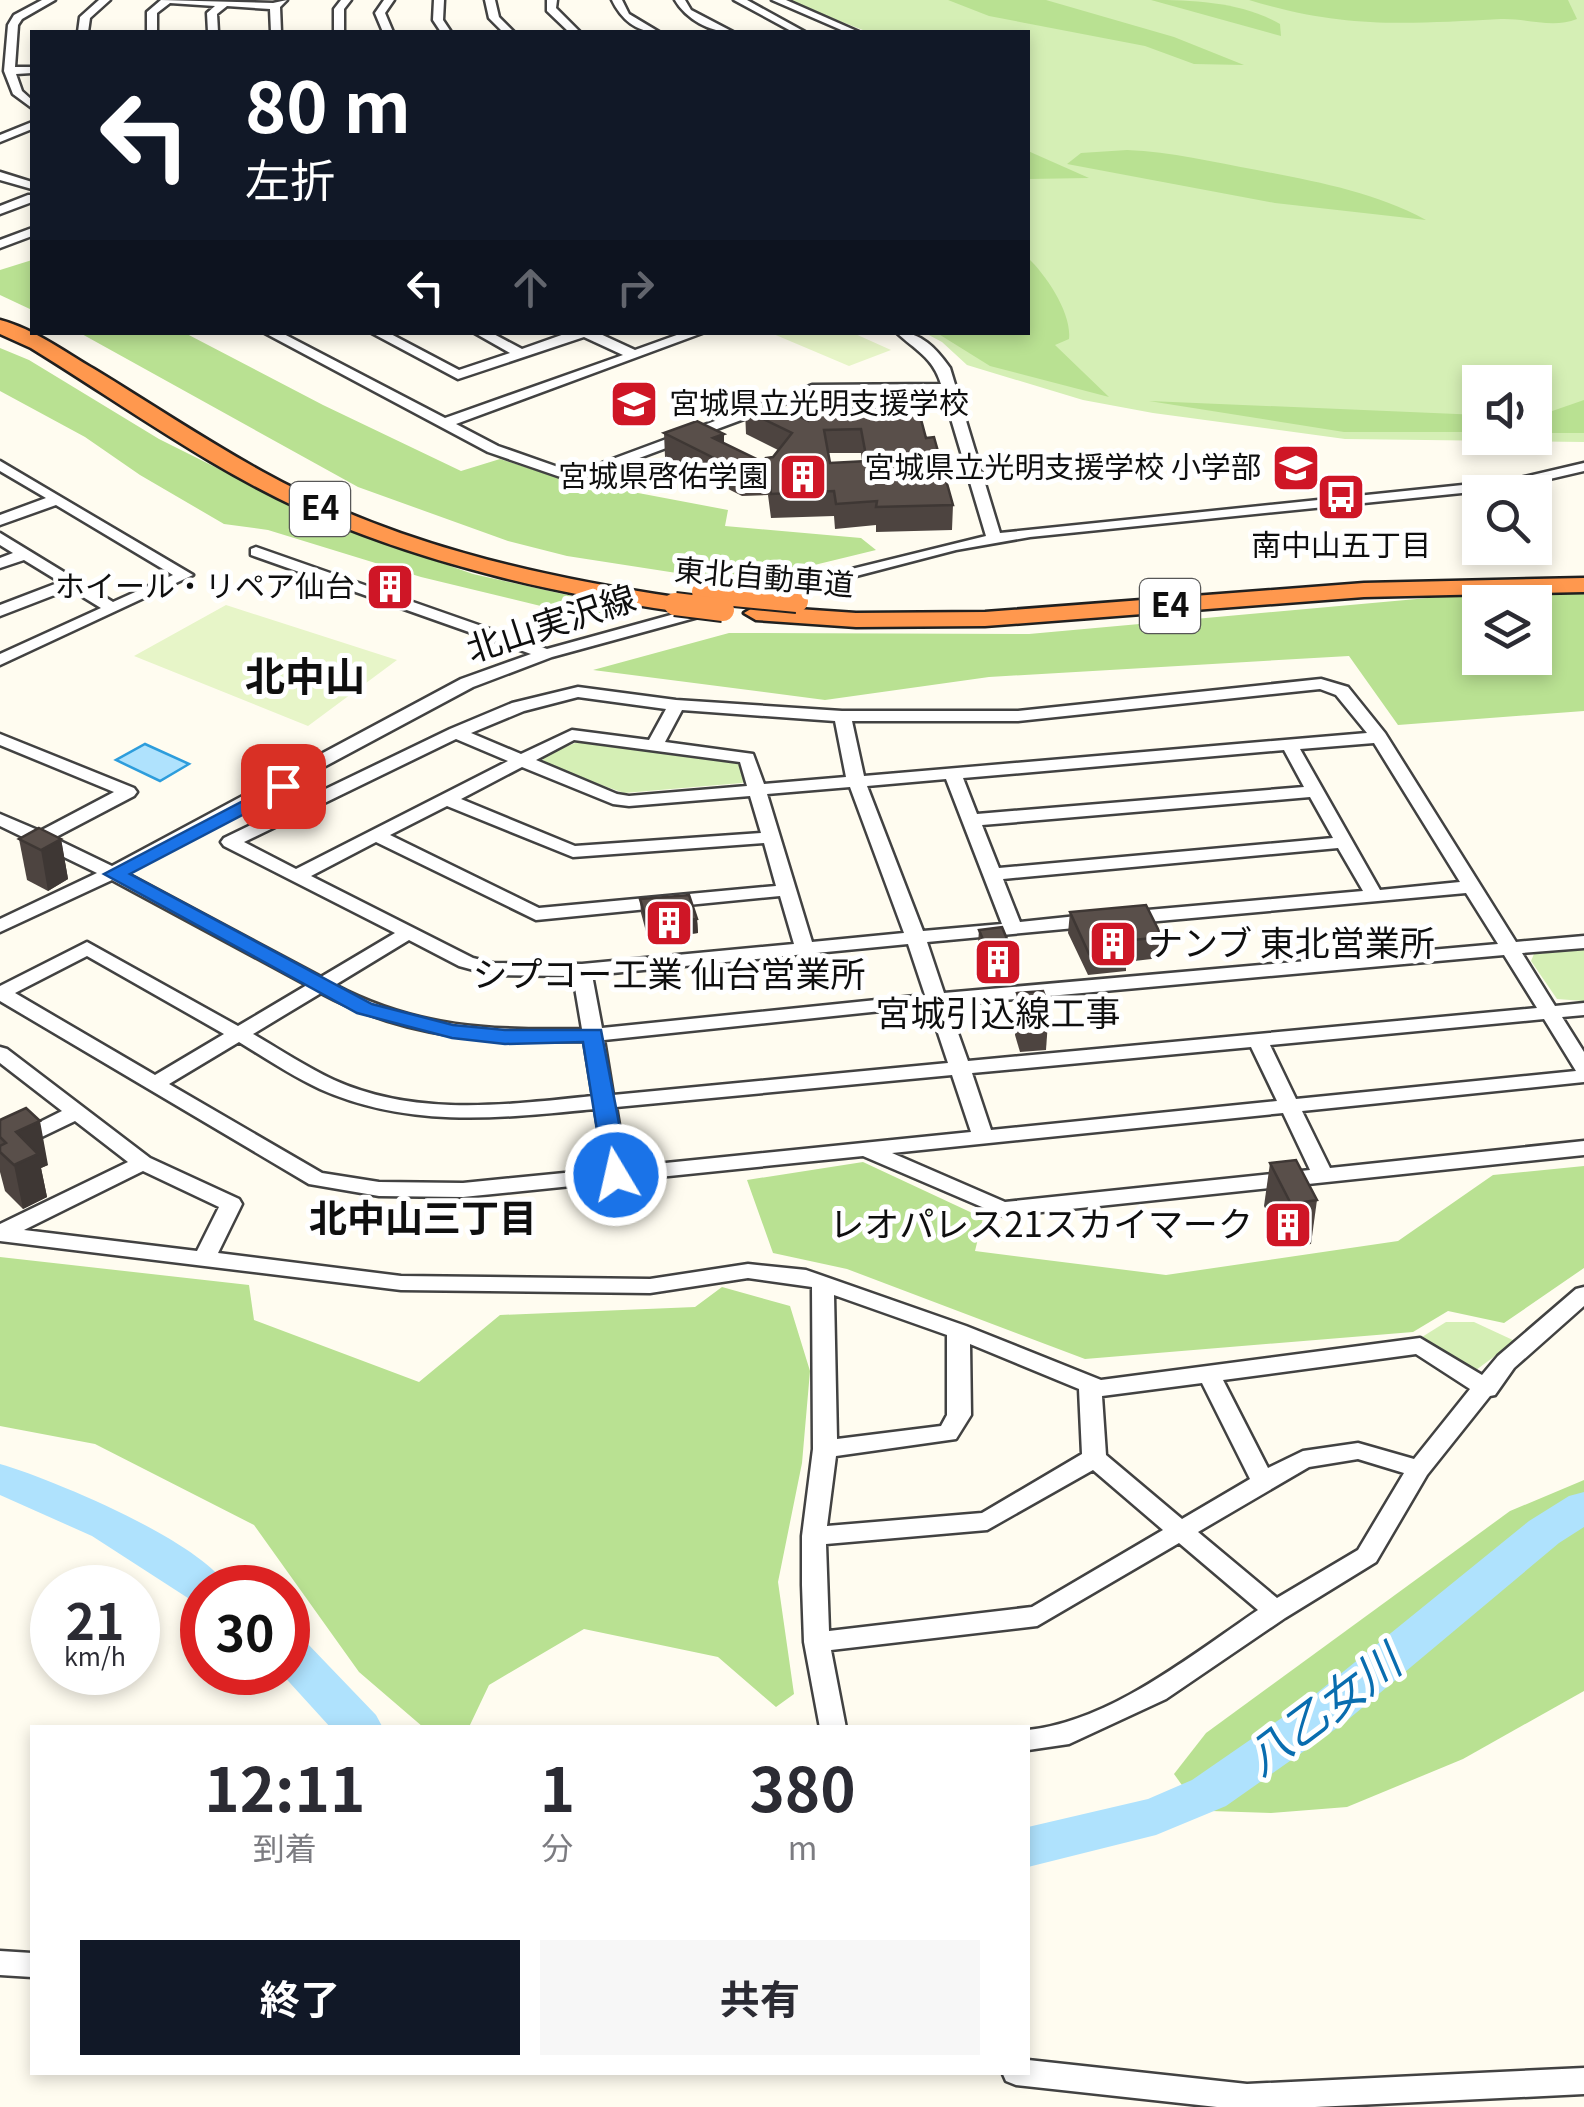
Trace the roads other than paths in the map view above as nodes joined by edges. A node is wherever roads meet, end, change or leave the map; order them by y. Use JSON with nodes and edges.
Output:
{"nodes":[{"id":1,"x":50,"y":0,"type":"edge"},
{"id":2,"x":105,"y":0,"type":"edge"},
{"id":3,"x":169,"y":0,"type":"edge"},
{"id":4,"x":346,"y":0,"type":"edge"},
{"id":5,"x":389,"y":0,"type":"edge"},
{"id":6,"x":439,"y":0,"type":"edge"},
{"id":7,"x":490,"y":0,"type":"edge"},
{"id":8,"x":552,"y":0,"type":"edge"},
{"id":9,"x":617,"y":0,"type":"edge"},
{"id":10,"x":680,"y":0,"type":"edge"},
{"id":11,"x":740,"y":0,"type":"edge"},
{"id":12,"x":778,"y":0,"type":"edge"},
{"id":13,"x":278,"y":3,"type":"edge"},
{"id":14,"x":224,"y":4,"type":"junction"},
{"id":15,"x":6,"y":26,"type":"edge"},
{"id":16,"x":83,"y":30,"type":"edge"},
{"id":17,"x":152,"y":30,"type":"edge"},
{"id":18,"x":213,"y":30,"type":"edge"},
{"id":19,"x":276,"y":30,"type":"edge"},
{"id":20,"x":340,"y":30,"type":"edge"},
{"id":21,"x":387,"y":30,"type":"edge"},
{"id":22,"x":445,"y":30,"type":"edge"},
{"id":23,"x":507,"y":30,"type":"edge"},
{"id":24,"x":569,"y":30,"type":"edge"},
{"id":25,"x":650,"y":30,"type":"edge"},
{"id":26,"x":724,"y":30,"type":"edge"},
{"id":27,"x":794,"y":30,"type":"edge"},
{"id":28,"x":849,"y":30,"type":"edge"},
{"id":29,"x":6,"y":48,"type":"edge"},
{"id":30,"x":7,"y":73,"type":"edge"},
{"id":31,"x":17,"y":92,"type":"junction"},
{"id":32,"x":0,"y":99,"type":"edge"},
{"id":33,"x":30,"y":103,"type":"edge"},
{"id":34,"x":30,"y":126,"type":"edge"},
{"id":35,"x":0,"y":139,"type":"edge"},
{"id":36,"x":30,"y":167,"type":"edge"},
{"id":37,"x":1,"y":176,"type":"edge"},
{"id":38,"x":30,"y":185,"type":"edge"},
{"id":39,"x":30,"y":199,"type":"edge"},
{"id":40,"x":0,"y":213,"type":"edge"},
{"id":41,"x":30,"y":229,"type":"edge"},
{"id":42,"x":30,"y":231,"type":"edge"},
{"id":43,"x":0,"y":244,"type":"edge"},
{"id":44,"x":0,"y":312,"type":"edge"},
{"id":45,"x":30,"y":325,"type":"edge"},
{"id":46,"x":0,"y":326,"type":"edge"},
{"id":47,"x":51,"y":335,"type":"edge"},
{"id":48,"x":275,"y":335,"type":"edge"},
{"id":49,"x":382,"y":335,"type":"edge"},
{"id":50,"x":485,"y":335,"type":"edge"},
{"id":51,"x":579,"y":335,"type":"edge"},
{"id":52,"x":589,"y":335,"type":"edge"},
{"id":53,"x":691,"y":335,"type":"edge"},
{"id":54,"x":906,"y":335,"type":"edge"},
{"id":55,"x":522,"y":354,"type":"junction"},
{"id":56,"x":634,"y":355,"type":"junction"},
{"id":57,"x":949,"y":388,"type":"junction"},
{"id":58,"x":442,"y":424,"type":"junction"},
{"id":59,"x":0,"y":465,"type":"edge"},
{"id":60,"x":1584,"y":467,"type":"edge"},
{"id":61,"x":58,"y":499,"type":"junction"},
{"id":62,"x":0,"y":520,"type":"edge"},
{"id":63,"x":0,"y":538,"type":"edge"},
{"id":64,"x":994,"y":538,"type":"junction"},
{"id":65,"x":256,"y":552,"type":"dead end"},
{"id":66,"x":25,"y":554,"type":"junction"},
{"id":67,"x":0,"y":563,"type":"edge"},
{"id":68,"x":1584,"y":571,"type":"edge"},
{"id":69,"x":71,"y":583,"type":"junction"},
{"id":70,"x":1584,"y":584,"type":"edge"},
{"id":71,"x":112,"y":608,"type":"junction"},
{"id":72,"x":0,"y":611,"type":"edge"},
{"id":73,"x":546,"y":654,"type":"junction"},
{"id":74,"x":0,"y":660,"type":"edge"},
{"id":75,"x":676,"y":705,"type":"junction"},
{"id":76,"x":842,"y":716,"type":"junction"},
{"id":77,"x":456,"y":733,"type":"junction"},
{"id":78,"x":1379,"y":737,"type":"junction"},
{"id":79,"x":0,"y":739,"type":"edge"},
{"id":80,"x":1289,"y":744,"type":"junction"},
{"id":81,"x":655,"y":745,"type":"junction"},
{"id":82,"x":518,"y":760,"type":"junction"},
{"id":83,"x":952,"y":772,"type":"junction"},
{"id":84,"x":856,"y":781,"type":"junction"},
{"id":85,"x":754,"y":789,"type":"junction"},
{"id":86,"x":1315,"y":791,"type":"junction"},
{"id":87,"x":446,"y":799,"type":"junction"},
{"id":88,"x":0,"y":820,"type":"edge"},
{"id":89,"x":972,"y":820,"type":"junction"},
{"id":90,"x":376,"y":835,"type":"junction"},
{"id":91,"x":42,"y":838,"type":"junction"},
{"id":92,"x":773,"y":838,"type":"junction"},
{"id":93,"x":1343,"y":842,"type":"junction"},
{"id":94,"x":114,"y":874,"type":"junction"},
{"id":95,"x":994,"y":874,"type":"junction"},
{"id":96,"x":296,"y":876,"type":"junction"},
{"id":97,"x":1472,"y":887,"type":"junction"},
{"id":98,"x":788,"y":890,"type":"junction"},
{"id":99,"x":1374,"y":895,"type":"junction"},
{"id":100,"x":0,"y":926,"type":"edge"},
{"id":101,"x":1013,"y":928,"type":"junction"},
{"id":102,"x":408,"y":933,"type":"junction"},
{"id":103,"x":915,"y":936,"type":"junction"},
{"id":104,"x":1584,"y":942,"type":"edge"},
{"id":105,"x":804,"y":946,"type":"junction"},
{"id":106,"x":1508,"y":948,"type":"junction"},
{"id":107,"x":582,"y":970,"type":"junction"},
{"id":108,"x":322,"y":986,"type":"junction"},
{"id":109,"x":934,"y":1000,"type":"junction"},
{"id":110,"x":1584,"y":1009,"type":"edge"},
{"id":111,"x":1550,"y":1012,"type":"junction"},
{"id":112,"x":239,"y":1035,"type":"junction"},
{"id":113,"x":593,"y":1035,"type":"junction"},
{"id":114,"x":1258,"y":1043,"type":"junction"},
{"id":115,"x":0,"y":1053,"type":"edge"},
{"id":116,"x":959,"y":1070,"type":"junction"},
{"id":117,"x":9,"y":1071,"type":"edge"},
{"id":118,"x":1584,"y":1072,"type":"edge"},
{"id":119,"x":153,"y":1085,"type":"junction"},
{"id":120,"x":605,"y":1104,"type":"junction"},
{"id":121,"x":1289,"y":1107,"type":"junction"},
{"id":122,"x":79,"y":1111,"type":"junction"},
{"id":123,"x":983,"y":1136,"type":"junction"},
{"id":124,"x":1584,"y":1148,"type":"edge"},
{"id":125,"x":0,"y":1150,"type":"edge"},
{"id":126,"x":867,"y":1150,"type":"junction"},
{"id":127,"x":143,"y":1163,"type":"junction"},
{"id":128,"x":616,"y":1175,"type":"junction"},
{"id":129,"x":1323,"y":1175,"type":"junction"},
{"id":130,"x":0,"y":1233,"type":"edge"},
{"id":131,"x":204,"y":1260,"type":"junction"},
{"id":132,"x":823,"y":1286,"type":"junction"},
{"id":133,"x":1584,"y":1294,"type":"edge"},
{"id":134,"x":958,"y":1331,"type":"junction"},
{"id":135,"x":1209,"y":1374,"type":"junction"},
{"id":136,"x":1090,"y":1385,"type":"junction"},
{"id":137,"x":1487,"y":1388,"type":"junction"},
{"id":138,"x":825,"y":1449,"type":"junction"},
{"id":139,"x":1094,"y":1458,"type":"junction"},
{"id":140,"x":1419,"y":1469,"type":"junction"},
{"id":141,"x":1262,"y":1480,"type":"junction"},
{"id":142,"x":1180,"y":1531,"type":"junction"},
{"id":143,"x":814,"y":1536,"type":"junction"},
{"id":144,"x":1276,"y":1611,"type":"junction"},
{"id":145,"x":817,"y":1642,"type":"junction"},
{"id":146,"x":832,"y":1725,"type":"edge"},
{"id":147,"x":1030,"y":1740,"type":"edge"},
{"id":148,"x":0,"y":1964,"type":"edge"},
{"id":149,"x":30,"y":1966,"type":"edge"},
{"id":150,"x":1030,"y":2074,"type":"edge"},
{"id":151,"x":1584,"y":2080,"type":"edge"},
{"id":152,"x":1247,"y":2102,"type":"edge"}],
"edges":[{"from":1,"to":15,"type":"street"},
{"from":2,"to":16,"type":"street"},
{"from":3,"to":14,"type":"street"},
{"from":3,"to":17,"type":"street"},
{"from":4,"to":20,"type":"street"},
{"from":5,"to":21,"type":"street"},
{"from":6,"to":22,"type":"street"},
{"from":7,"to":23,"type":"street"},
{"from":8,"to":24,"type":"street"},
{"from":9,"to":25,"type":"street"},
{"from":10,"to":26,"type":"street"},
{"from":11,"to":27,"type":"street"},
{"from":12,"to":28,"type":"street"},
{"from":13,"to":14,"type":"street"},
{"from":13,"to":19,"type":"street"},
{"from":14,"to":18,"type":"street"},
{"from":15,"to":29,"type":"street"},
{"from":29,"to":30,"type":"street"},
{"from":30,"to":31,"type":"street"},
{"from":31,"to":32,"type":"street"},
{"from":31,"to":33,"type":"street"},
{"from":34,"to":35,"type":"street"},
{"from":36,"to":37,"type":"street"},
{"from":37,"to":38,"type":"street"},
{"from":39,"to":40,"type":"street"},
{"from":40,"to":41,"type":"street"},
{"from":42,"to":43,"type":"street"},
{"from":44,"to":45,"type":"highway"},
{"from":46,"to":70,"type":"highway","name":"東北自動車道","number":"E4","bridge":true},
{"from":47,"to":68,"type":"highway","name":"東北自動車道","number":"E4","bridge":true},
{"from":48,"to":58,"type":"street"},
{"from":49,"to":55,"type":"street"},
{"from":50,"to":55,"type":"street"},
{"from":51,"to":55,"type":"street"},
{"from":52,"to":56,"type":"street"},
{"from":53,"to":56,"type":"street"},
{"from":54,"to":57,"type":"street"},
{"from":56,"to":58,"type":"street"},
{"from":57,"to":58,"type":"street"},
{"from":57,"to":64,"type":"street"},
{"from":59,"to":61,"type":"street"},
{"from":60,"to":64,"type":"street","name":"北山実沢線"},
{"from":61,"to":62,"type":"street"},
{"from":61,"to":71,"type":"street"},
{"from":63,"to":66,"type":"street"},
{"from":64,"to":73,"type":"street","name":"北山実沢線"},
{"from":65,"to":73,"type":"street"},
{"from":66,"to":67,"type":"street"},
{"from":66,"to":69,"type":"street"},
{"from":69,"to":71,"type":"street"},
{"from":69,"to":72,"type":"street"},
{"from":71,"to":74,"type":"street"},
{"from":73,"to":94,"type":"street","name":"北山実沢線"},
{"from":75,"to":76,"type":"street"},
{"from":75,"to":77,"type":"street"},
{"from":75,"to":81,"type":"street"},
{"from":76,"to":78,"type":"street"},
{"from":76,"to":84,"type":"street"},
{"from":77,"to":82,"type":"street"},
{"from":77,"to":96,"type":"street"},
{"from":78,"to":80,"type":"street"},
{"from":78,"to":97,"type":"street"},
{"from":79,"to":91,"type":"street"},
{"from":80,"to":83,"type":"street"},
{"from":80,"to":86,"type":"street"},
{"from":81,"to":82,"type":"street"},
{"from":81,"to":85,"type":"street"},
{"from":82,"to":85,"type":"street"},
{"from":82,"to":87,"type":"street"},
{"from":83,"to":84,"type":"street"},
{"from":83,"to":89,"type":"street"},
{"from":84,"to":85,"type":"street"},
{"from":84,"to":103,"type":"street"},
{"from":85,"to":92,"type":"street"},
{"from":86,"to":89,"type":"street"},
{"from":86,"to":93,"type":"street"},
{"from":87,"to":90,"type":"street"},
{"from":87,"to":92,"type":"street"},
{"from":88,"to":91,"type":"street"},
{"from":89,"to":95,"type":"street"},
{"from":90,"to":96,"type":"street"},
{"from":90,"to":98,"type":"street"},
{"from":91,"to":94,"type":"street"},
{"from":92,"to":98,"type":"street"},
{"from":93,"to":95,"type":"street"},
{"from":93,"to":99,"type":"street"},
{"from":94,"to":100,"type":"street","name":"北山実沢線"},
{"from":94,"to":108,"type":"street"},
{"from":95,"to":101,"type":"street"},
{"from":96,"to":102,"type":"street"},
{"from":97,"to":99,"type":"street"},
{"from":97,"to":106,"type":"street"},
{"from":98,"to":105,"type":"street"},
{"from":99,"to":101,"type":"street"},
{"from":101,"to":103,"type":"street"},
{"from":102,"to":107,"type":"street"},
{"from":102,"to":108,"type":"street"},
{"from":103,"to":105,"type":"street"},
{"from":103,"to":109,"type":"street"},
{"from":104,"to":106,"type":"street"},
{"from":105,"to":107,"type":"street"},
{"from":106,"to":109,"type":"street"},
{"from":106,"to":111,"type":"street"},
{"from":107,"to":113,"type":"street"},
{"from":108,"to":112,"type":"street"},
{"from":108,"to":113,"type":"street"},
{"from":109,"to":113,"type":"street"},
{"from":109,"to":116,"type":"street"},
{"from":110,"to":111,"type":"street"},
{"from":111,"to":114,"type":"street"},
{"from":111,"to":118,"type":"street"},
{"from":112,"to":119,"type":"street"},
{"from":112,"to":119,"type":"street"},
{"from":112,"to":120,"type":"street"},
{"from":113,"to":120,"type":"street"},
{"from":114,"to":116,"type":"street"},
{"from":114,"to":121,"type":"street"},
{"from":115,"to":117,"type":"street"},
{"from":116,"to":120,"type":"street"},
{"from":116,"to":123,"type":"street"},
{"from":117,"to":122,"type":"street"},
{"from":118,"to":121,"type":"street"},
{"from":119,"to":128,"type":"street"},
{"from":120,"to":128,"type":"street"},
{"from":121,"to":123,"type":"street"},
{"from":121,"to":129,"type":"street"},
{"from":122,"to":125,"type":"street"},
{"from":122,"to":127,"type":"street"},
{"from":123,"to":126,"type":"street"},
{"from":124,"to":129,"type":"street"},
{"from":126,"to":128,"type":"street"},
{"from":126,"to":129,"type":"street"},
{"from":127,"to":130,"type":"street"},
{"from":127,"to":131,"type":"street"},
{"from":130,"to":131,"type":"street"},
{"from":131,"to":132,"type":"street"},
{"from":132,"to":134,"type":"street"},
{"from":132,"to":138,"type":"street"},
{"from":133,"to":137,"type":"street"},
{"from":134,"to":136,"type":"street"},
{"from":134,"to":138,"type":"street"},
{"from":135,"to":136,"type":"street"},
{"from":135,"to":137,"type":"street"},
{"from":135,"to":141,"type":"street"},
{"from":136,"to":139,"type":"street"},
{"from":137,"to":140,"type":"street"},
{"from":138,"to":143,"type":"street"},
{"from":139,"to":142,"type":"street"},
{"from":139,"to":143,"type":"street"},
{"from":140,"to":141,"type":"street"},
{"from":140,"to":144,"type":"street"},
{"from":141,"to":142,"type":"street"},
{"from":142,"to":144,"type":"street"},
{"from":142,"to":145,"type":"street"},
{"from":143,"to":145,"type":"street"},
{"from":144,"to":147,"type":"street"},
{"from":145,"to":146,"type":"street"},
{"from":148,"to":149,"type":"street"},
{"from":150,"to":152,"type":"street"},
{"from":151,"to":152,"type":"street"}]}
